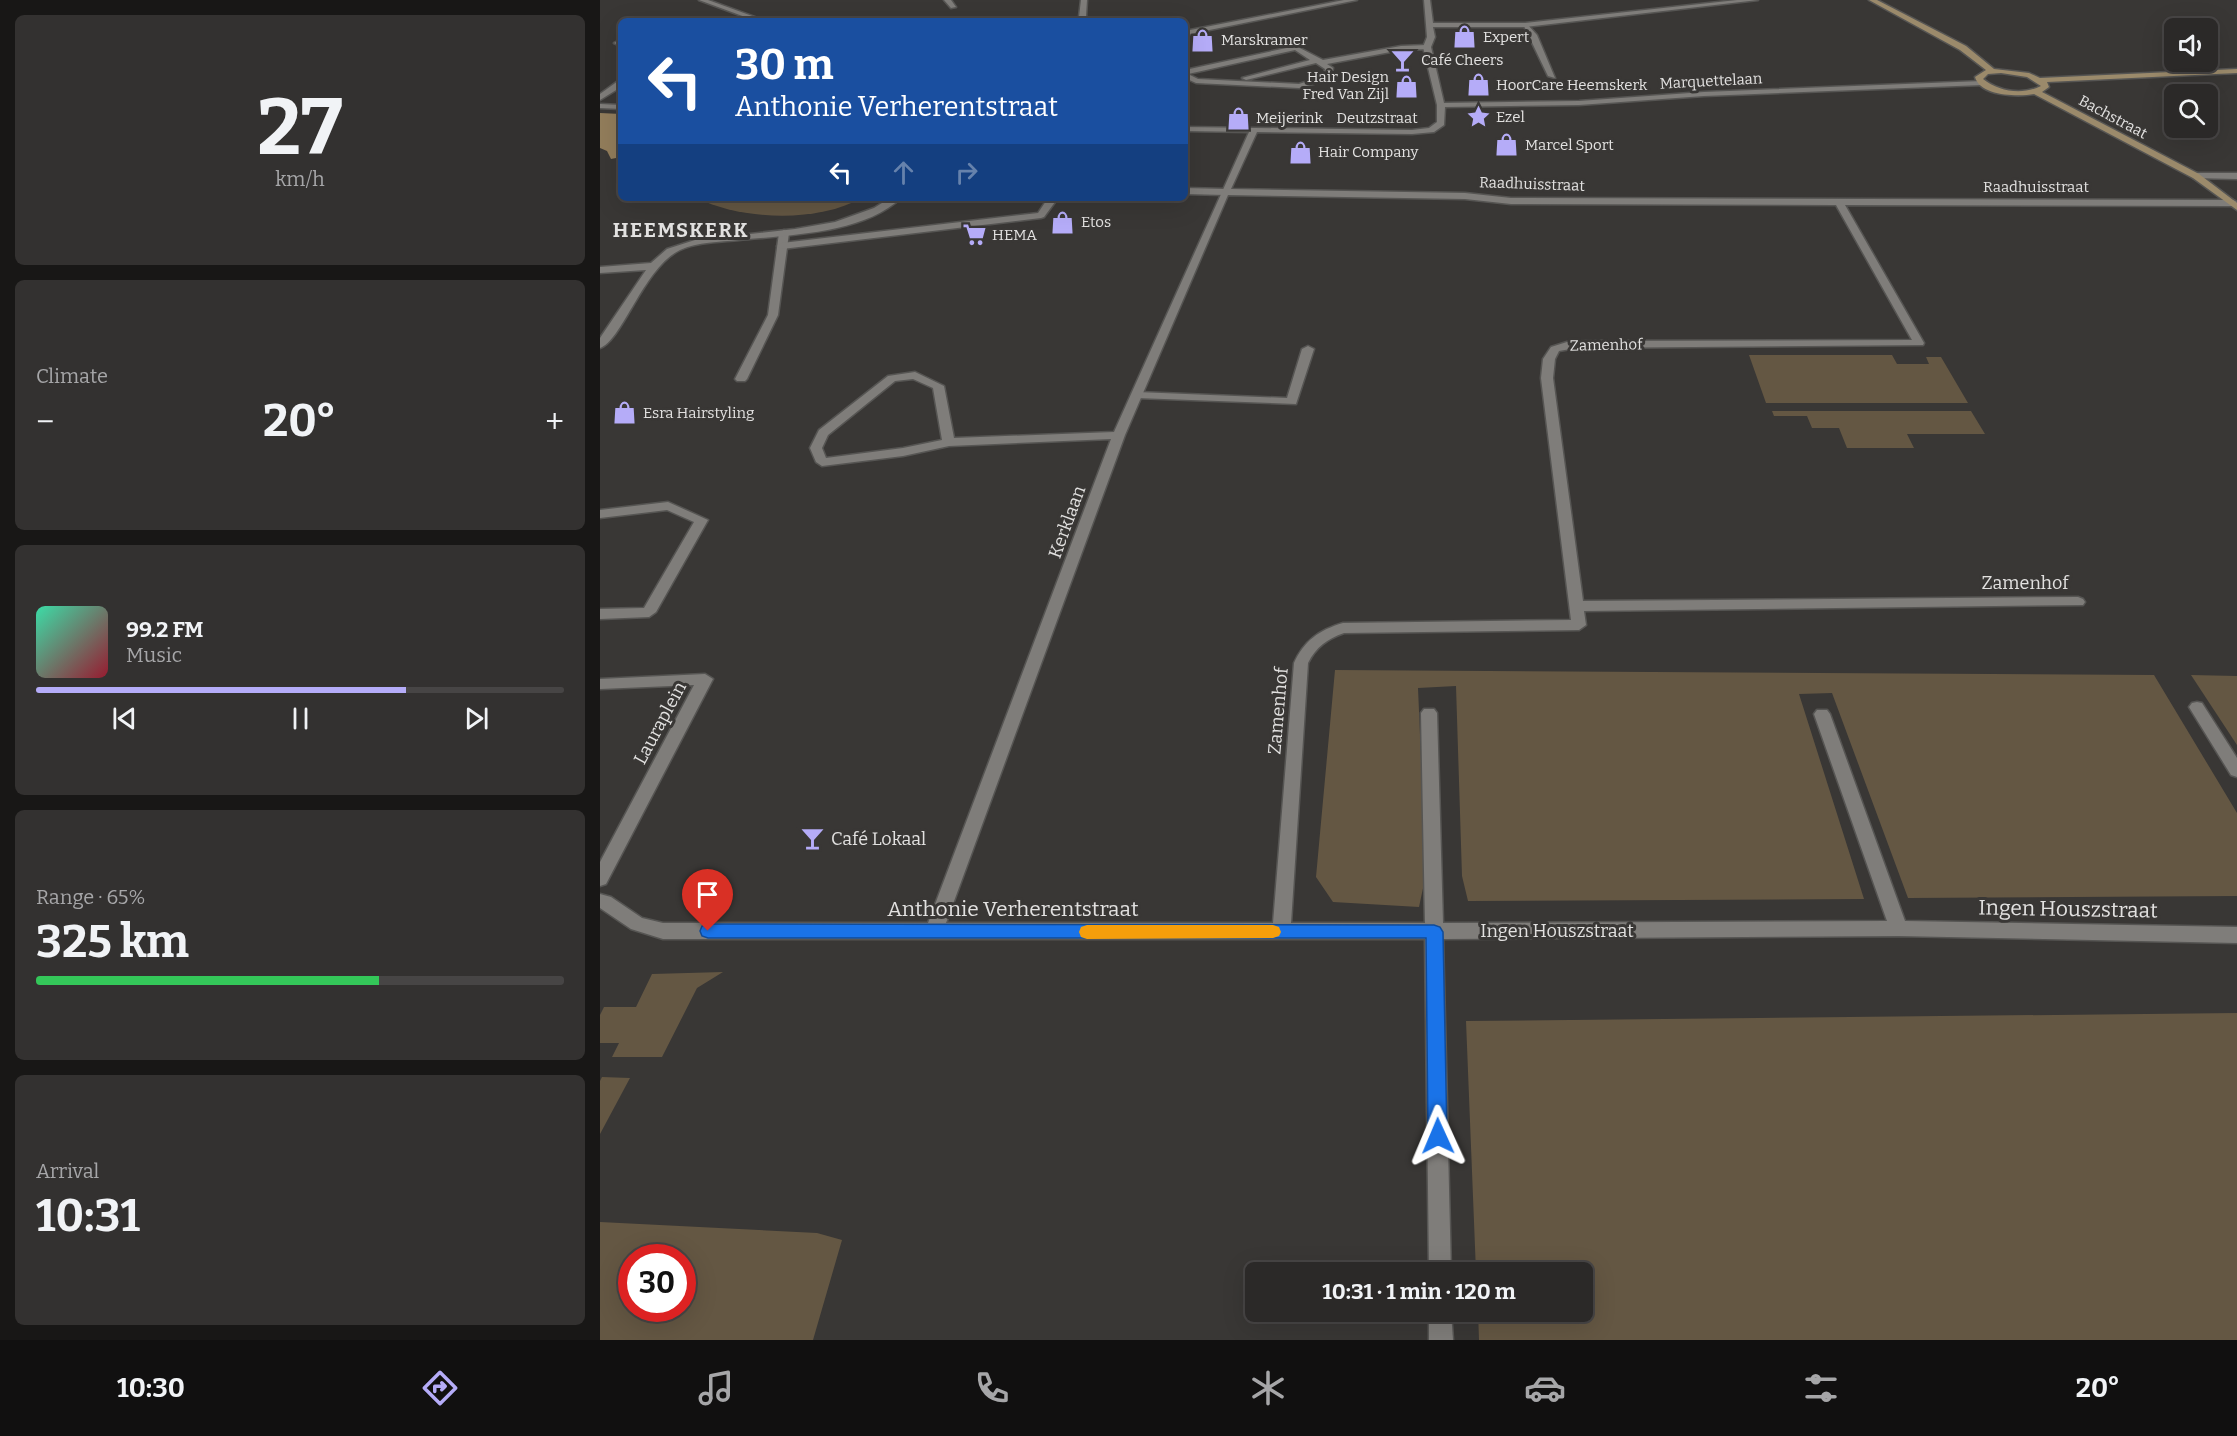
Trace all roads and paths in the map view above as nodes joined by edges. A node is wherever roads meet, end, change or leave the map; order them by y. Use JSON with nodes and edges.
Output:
{"nodes":[{"id":1,"x":702,"y":0,"type":"edge"},
{"id":2,"x":736,"y":0,"type":"edge"},
{"id":3,"x":947,"y":0,"type":"edge"},
{"id":4,"x":1084,"y":0,"type":"edge"},
{"id":5,"x":1354,"y":0,"type":"edge"},
{"id":6,"x":1427,"y":0,"type":"edge"},
{"id":7,"x":1755,"y":0,"type":"edge"},
{"id":8,"x":1872,"y":0,"type":"edge"},
{"id":9,"x":717,"y":5,"type":"junction"},
{"id":10,"x":953,"y":7,"type":"dead end"},
{"id":11,"x":754,"y":18,"type":"edge"},
{"id":12,"x":1083,"y":18,"type":"edge"},
{"id":13,"x":1431,"y":25,"type":"junction"},
{"id":14,"x":1525,"y":25,"type":"junction"},
{"id":15,"x":1188,"y":32,"type":"edge"},
{"id":16,"x":1427,"y":47,"type":"junction"},
{"id":17,"x":1321,"y":61,"type":"junction"},
{"id":18,"x":1992,"y":71,"type":"junction"},
{"id":19,"x":2237,"y":71,"type":"edge"},
{"id":20,"x":1188,"y":73,"type":"edge"},
{"id":21,"x":1552,"y":75,"type":"dead end"},
{"id":22,"x":1188,"y":76,"type":"edge"},
{"id":23,"x":2042,"y":80,"type":"junction"},
{"id":24,"x":1228,"y":83,"type":"junction"},
{"id":25,"x":1982,"y":83,"type":"junction"},
{"id":26,"x":618,"y":85,"type":"edge"},
{"id":27,"x":2036,"y":92,"type":"junction"},
{"id":28,"x":600,"y":98,"type":"edge"},
{"id":29,"x":1441,"y":105,"type":"junction"},
{"id":30,"x":600,"y":106,"type":"edge"},
{"id":31,"x":618,"y":107,"type":"edge"},
{"id":32,"x":1188,"y":129,"type":"edge"},
{"id":33,"x":1254,"y":131,"type":"junction"},
{"id":34,"x":2196,"y":176,"type":"junction"},
{"id":35,"x":2237,"y":176,"type":"edge"},
{"id":36,"x":1188,"y":191,"type":"edge"},
{"id":37,"x":1225,"y":192,"type":"junction"},
{"id":38,"x":891,"y":201,"type":"edge"},
{"id":39,"x":1051,"y":201,"type":"edge"},
{"id":40,"x":1839,"y":202,"type":"junction"},
{"id":41,"x":2235,"y":205,"type":"edge"},
{"id":42,"x":784,"y":232,"type":"junction"},
{"id":43,"x":782,"y":246,"type":"junction"},
{"id":44,"x":654,"y":266,"type":"junction"},
{"id":45,"x":600,"y":270,"type":"edge"},
{"id":46,"x":600,"y":345,"type":"edge"},
{"id":47,"x":1308,"y":349,"type":"dead end"},
{"id":48,"x":741,"y":379,"type":"dead end"},
{"id":49,"x":1137,"y":395,"type":"junction"},
{"id":50,"x":1119,"y":435,"type":"junction"},
{"id":51,"x":949,"y":442,"type":"junction"},
{"id":52,"x":600,"y":514,"type":"edge"},
{"id":53,"x":2078,"y":602,"type":"dead end"},
{"id":54,"x":1576,"y":606,"type":"junction"},
{"id":55,"x":600,"y":614,"type":"edge"},
{"id":56,"x":600,"y":684,"type":"edge"},
{"id":57,"x":2197,"y":707,"type":"dead end"},
{"id":58,"x":1429,"y":713,"type":"dead end"},
{"id":59,"x":1822,"y":714,"type":"dead end"},
{"id":60,"x":2237,"y":771,"type":"edge"},
{"id":61,"x":600,"y":879,"type":"edge"},
{"id":62,"x":600,"y":901,"type":"edge"},
{"id":63,"x":1899,"y":928,"type":"junction"},
{"id":64,"x":934,"y":932,"type":"junction"},
{"id":65,"x":1281,"y":932,"type":"junction"},
{"id":66,"x":1434,"y":932,"type":"junction"},
{"id":67,"x":2237,"y":934,"type":"edge"},
{"id":68,"x":1440,"y":1262,"type":"edge"},
{"id":69,"x":1440,"y":1322,"type":"edge"},
{"id":70,"x":1441,"y":1340,"type":"edge"}],
"edges":[{"from":1,"to":9,"type":"street"},
{"from":2,"to":9,"type":"street"},
{"from":3,"to":10,"type":"street"},
{"from":4,"to":12,"type":"street"},
{"from":5,"to":15,"type":"street"},
{"from":6,"to":13,"type":"street"},
{"from":7,"to":14,"type":"street"},
{"from":8,"to":18,"type":"street"},
{"from":9,"to":11,"type":"street"},
{"from":13,"to":14,"type":"street"},
{"from":13,"to":16,"type":"street"},
{"from":14,"to":21,"type":"street"},
{"from":16,"to":17,"type":"street"},
{"from":16,"to":29,"type":"street"},
{"from":17,"to":20,"type":"street"},
{"from":17,"to":24,"type":"street"},
{"from":17,"to":24,"type":"street"},
{"from":18,"to":23,"type":"street"},
{"from":18,"to":25,"type":"street"},
{"from":19,"to":23,"type":"street"},
{"from":22,"to":24,"type":"street"},
{"from":23,"to":27,"type":"street"},
{"from":25,"to":27,"type":"street"},
{"from":25,"to":29,"type":"street","name":"Marquettelaan"},
{"from":26,"to":28,"type":"street"},
{"from":27,"to":34,"type":"street","name":"Bachstraat"},
{"from":29,"to":33,"type":"street","name":"Deutzstraat"},
{"from":30,"to":31,"type":"street"},
{"from":32,"to":33,"type":"street","name":"Deutzstraat"},
{"from":33,"to":37,"type":"street","name":"Kerklaan"},
{"from":34,"to":35,"type":"street"},
{"from":34,"to":41,"type":"street","name":"Bachstraat"},
{"from":36,"to":37,"type":"street","name":"Raadhuisstraat"},
{"from":37,"to":40,"type":"street","name":"Raadhuisstraat"},
{"from":37,"to":49,"type":"street","name":"Kerklaan"},
{"from":38,"to":42,"type":"street"},
{"from":39,"to":43,"type":"street"},
{"from":40,"to":41,"type":"street","name":"Raadhuisstraat"},
{"from":40,"to":54,"type":"street","name":"Zamenhof"},
{"from":42,"to":43,"type":"street"},
{"from":42,"to":44,"type":"street"},
{"from":43,"to":48,"type":"street"},
{"from":44,"to":45,"type":"street"},
{"from":44,"to":46,"type":"street"},
{"from":47,"to":49,"type":"street"},
{"from":49,"to":50,"type":"street","name":"Kerklaan"},
{"from":50,"to":51,"type":"street"},
{"from":50,"to":64,"type":"street","name":"Kerklaan"},
{"from":51,"to":51,"type":"street"},
{"from":52,"to":55,"type":"street"},
{"from":53,"to":54,"type":"street","name":"Zamenhof"},
{"from":54,"to":65,"type":"street","name":"Zamenhof"},
{"from":56,"to":61,"type":"street","name":"Lauraplein"},
{"from":57,"to":60,"type":"street"},
{"from":58,"to":66,"type":"street"},
{"from":59,"to":63,"type":"street"},
{"from":62,"to":64,"type":"street","name":"Anthonie Verherentstraat"},
{"from":63,"to":66,"type":"street","name":"Ingen Houszstraat"},
{"from":63,"to":67,"type":"street","name":"Ingen Houszstraat"},
{"from":64,"to":65,"type":"street","name":"Anthonie Verherentstraat"},
{"from":65,"to":66,"type":"street","name":"Anthonie Verherentstraat"},
{"from":66,"to":68,"type":"street"},
{"from":69,"to":70,"type":"street"}]}
